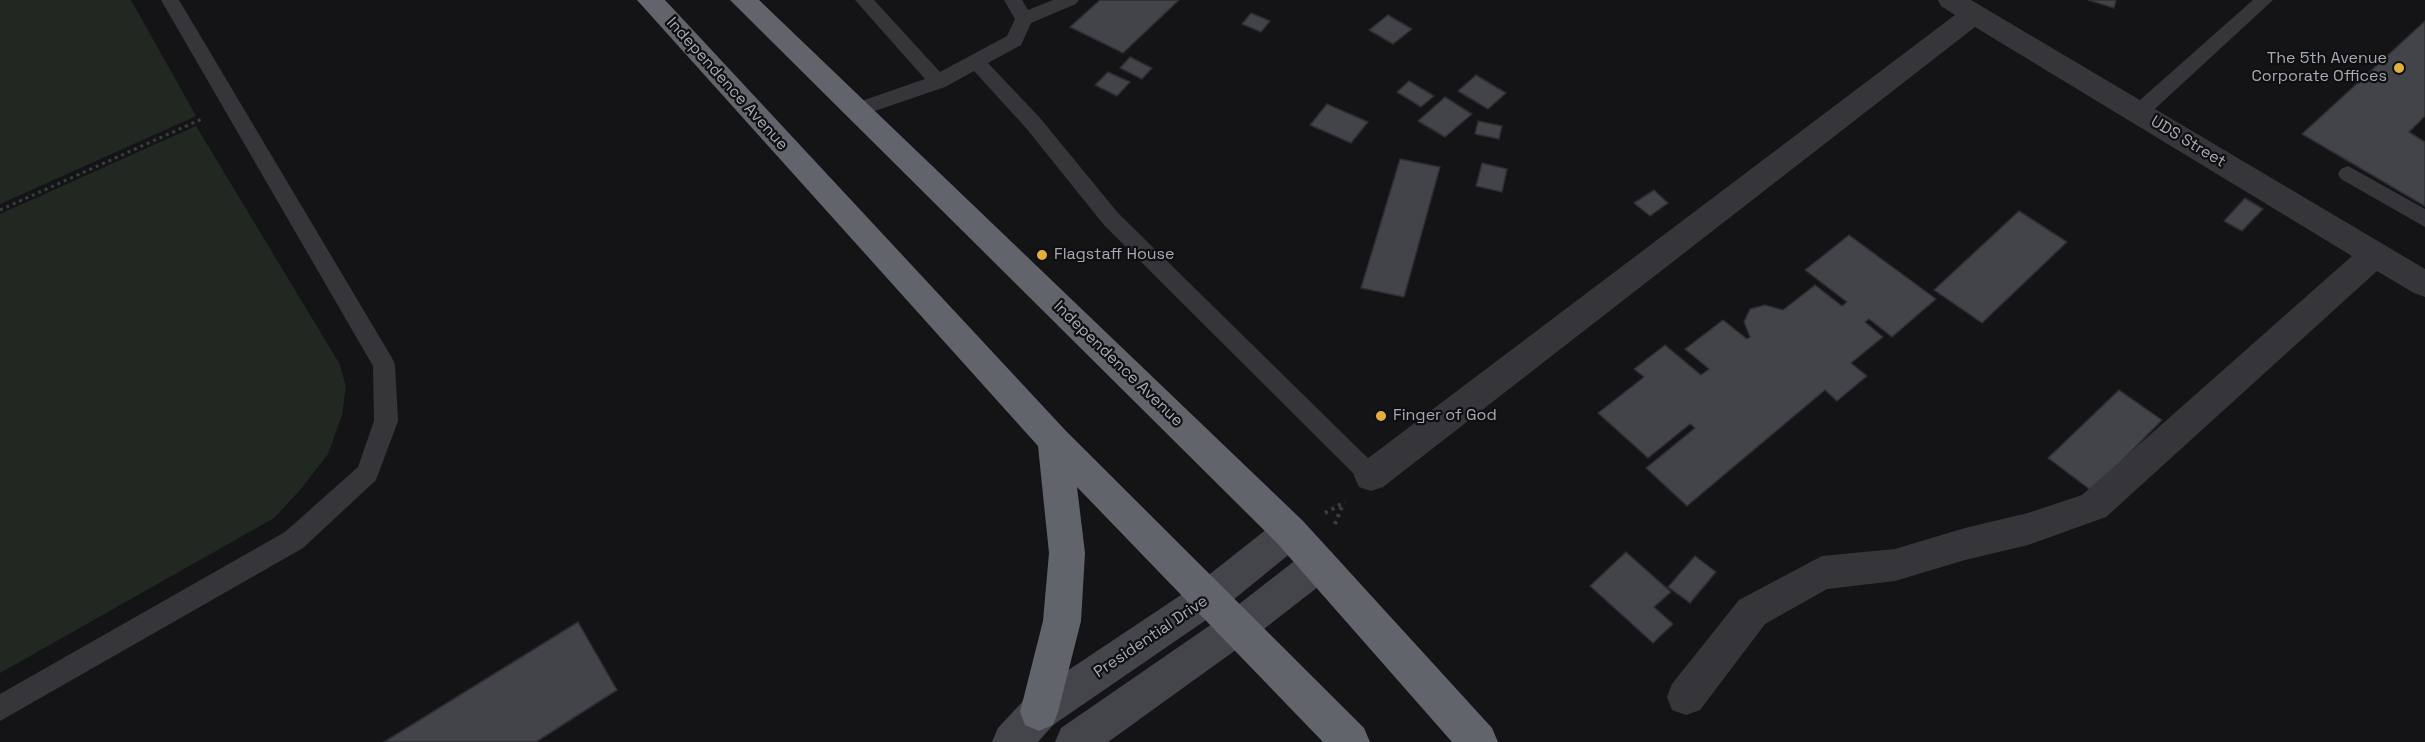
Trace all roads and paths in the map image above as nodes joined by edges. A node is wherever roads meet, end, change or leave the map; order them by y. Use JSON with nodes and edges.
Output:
{"nodes":[{"id":1,"x":170,"y":0,"type":"edge"},
{"id":2,"x":650,"y":0,"type":"edge"},
{"id":3,"x":743,"y":0,"type":"edge"},
{"id":4,"x":864,"y":0,"type":"edge"},
{"id":5,"x":1013,"y":0,"type":"edge"},
{"id":6,"x":1070,"y":0,"type":"edge"},
{"id":7,"x":2264,"y":0,"type":"edge"},
{"id":8,"x":1962,"y":7,"type":"edge"},
{"id":9,"x":1024,"y":19,"type":"junction"},
{"id":10,"x":976,"y":61,"type":"junction"},
{"id":11,"x":938,"y":82,"type":"junction"},
{"id":12,"x":231,"y":105,"type":"junction"},
{"id":13,"x":857,"y":111,"type":"junction"},
{"id":14,"x":2138,"y":113,"type":"junction"},
{"id":15,"x":2348,"y":174,"type":"dead end"},
{"id":16,"x":0,"y":210,"type":"edge"},
{"id":17,"x":2425,"y":219,"type":"edge"},
{"id":18,"x":2375,"y":254,"type":"junction"},
{"id":19,"x":2425,"y":284,"type":"edge"},
{"id":20,"x":1054,"y":441,"type":"junction"},
{"id":21,"x":1371,"y":476,"type":"joint"},
{"id":22,"x":1290,"y":532,"type":"junction"},
{"id":23,"x":1319,"y":564,"type":"junction"},
{"id":24,"x":1209,"y":597,"type":"junction"},
{"id":25,"x":1238,"y":627,"type":"junction"},
{"id":26,"x":1686,"y":697,"type":"dead end"},
{"id":27,"x":0,"y":708,"type":"edge"},
{"id":28,"x":1039,"y":712,"type":"junction"},
{"id":29,"x":1012,"y":742,"type":"edge"},
{"id":30,"x":1075,"y":742,"type":"edge"},
{"id":31,"x":1350,"y":742,"type":"edge"},
{"id":32,"x":1478,"y":742,"type":"edge"}],
"edges":[{"from":1,"to":12,"type":"lane"},
{"from":2,"to":20,"type":"highway","name":"Independence Avenue"},
{"from":3,"to":13,"type":"highway","name":"Independence Avenue"},
{"from":4,"to":11,"type":"lane"},
{"from":5,"to":9,"type":"lane"},
{"from":6,"to":9,"type":"lane"},
{"from":7,"to":14,"type":"lane"},
{"from":8,"to":14,"type":"street","name":"UDS Street"},
{"from":8,"to":21,"type":"street"},
{"from":9,"to":10,"type":"lane"},
{"from":10,"to":11,"type":"lane"},
{"from":10,"to":21,"type":"lane"},
{"from":11,"to":13,"type":"lane"},
{"from":12,"to":16,"type":"path"},
{"from":12,"to":27,"type":"lane"},
{"from":13,"to":22,"type":"highway","name":"Independence Avenue"},
{"from":14,"to":18,"type":"street","name":"UDS Street"},
{"from":15,"to":17,"type":"lane"},
{"from":18,"to":19,"type":"street","name":"UDS Street"},
{"from":18,"to":26,"type":"street"},
{"from":20,"to":24,"type":"highway","name":"Independence Avenue"},
{"from":20,"to":28,"type":"highway"},
{"from":22,"to":23,"type":"highway","name":"Independence Avenue"},
{"from":22,"to":24,"type":"street","name":"Presidential Drive"},
{"from":23,"to":25,"type":"street"},
{"from":23,"to":32,"type":"highway","name":"Independence Avenue"},
{"from":24,"to":25,"type":"highway","name":"Independence Avenue"},
{"from":24,"to":28,"type":"street","name":"Presidential Drive"},
{"from":25,"to":30,"type":"street"},
{"from":25,"to":31,"type":"highway","name":"Independence Avenue"},
{"from":28,"to":29,"type":"street","name":"Presidential Drive"}]}
